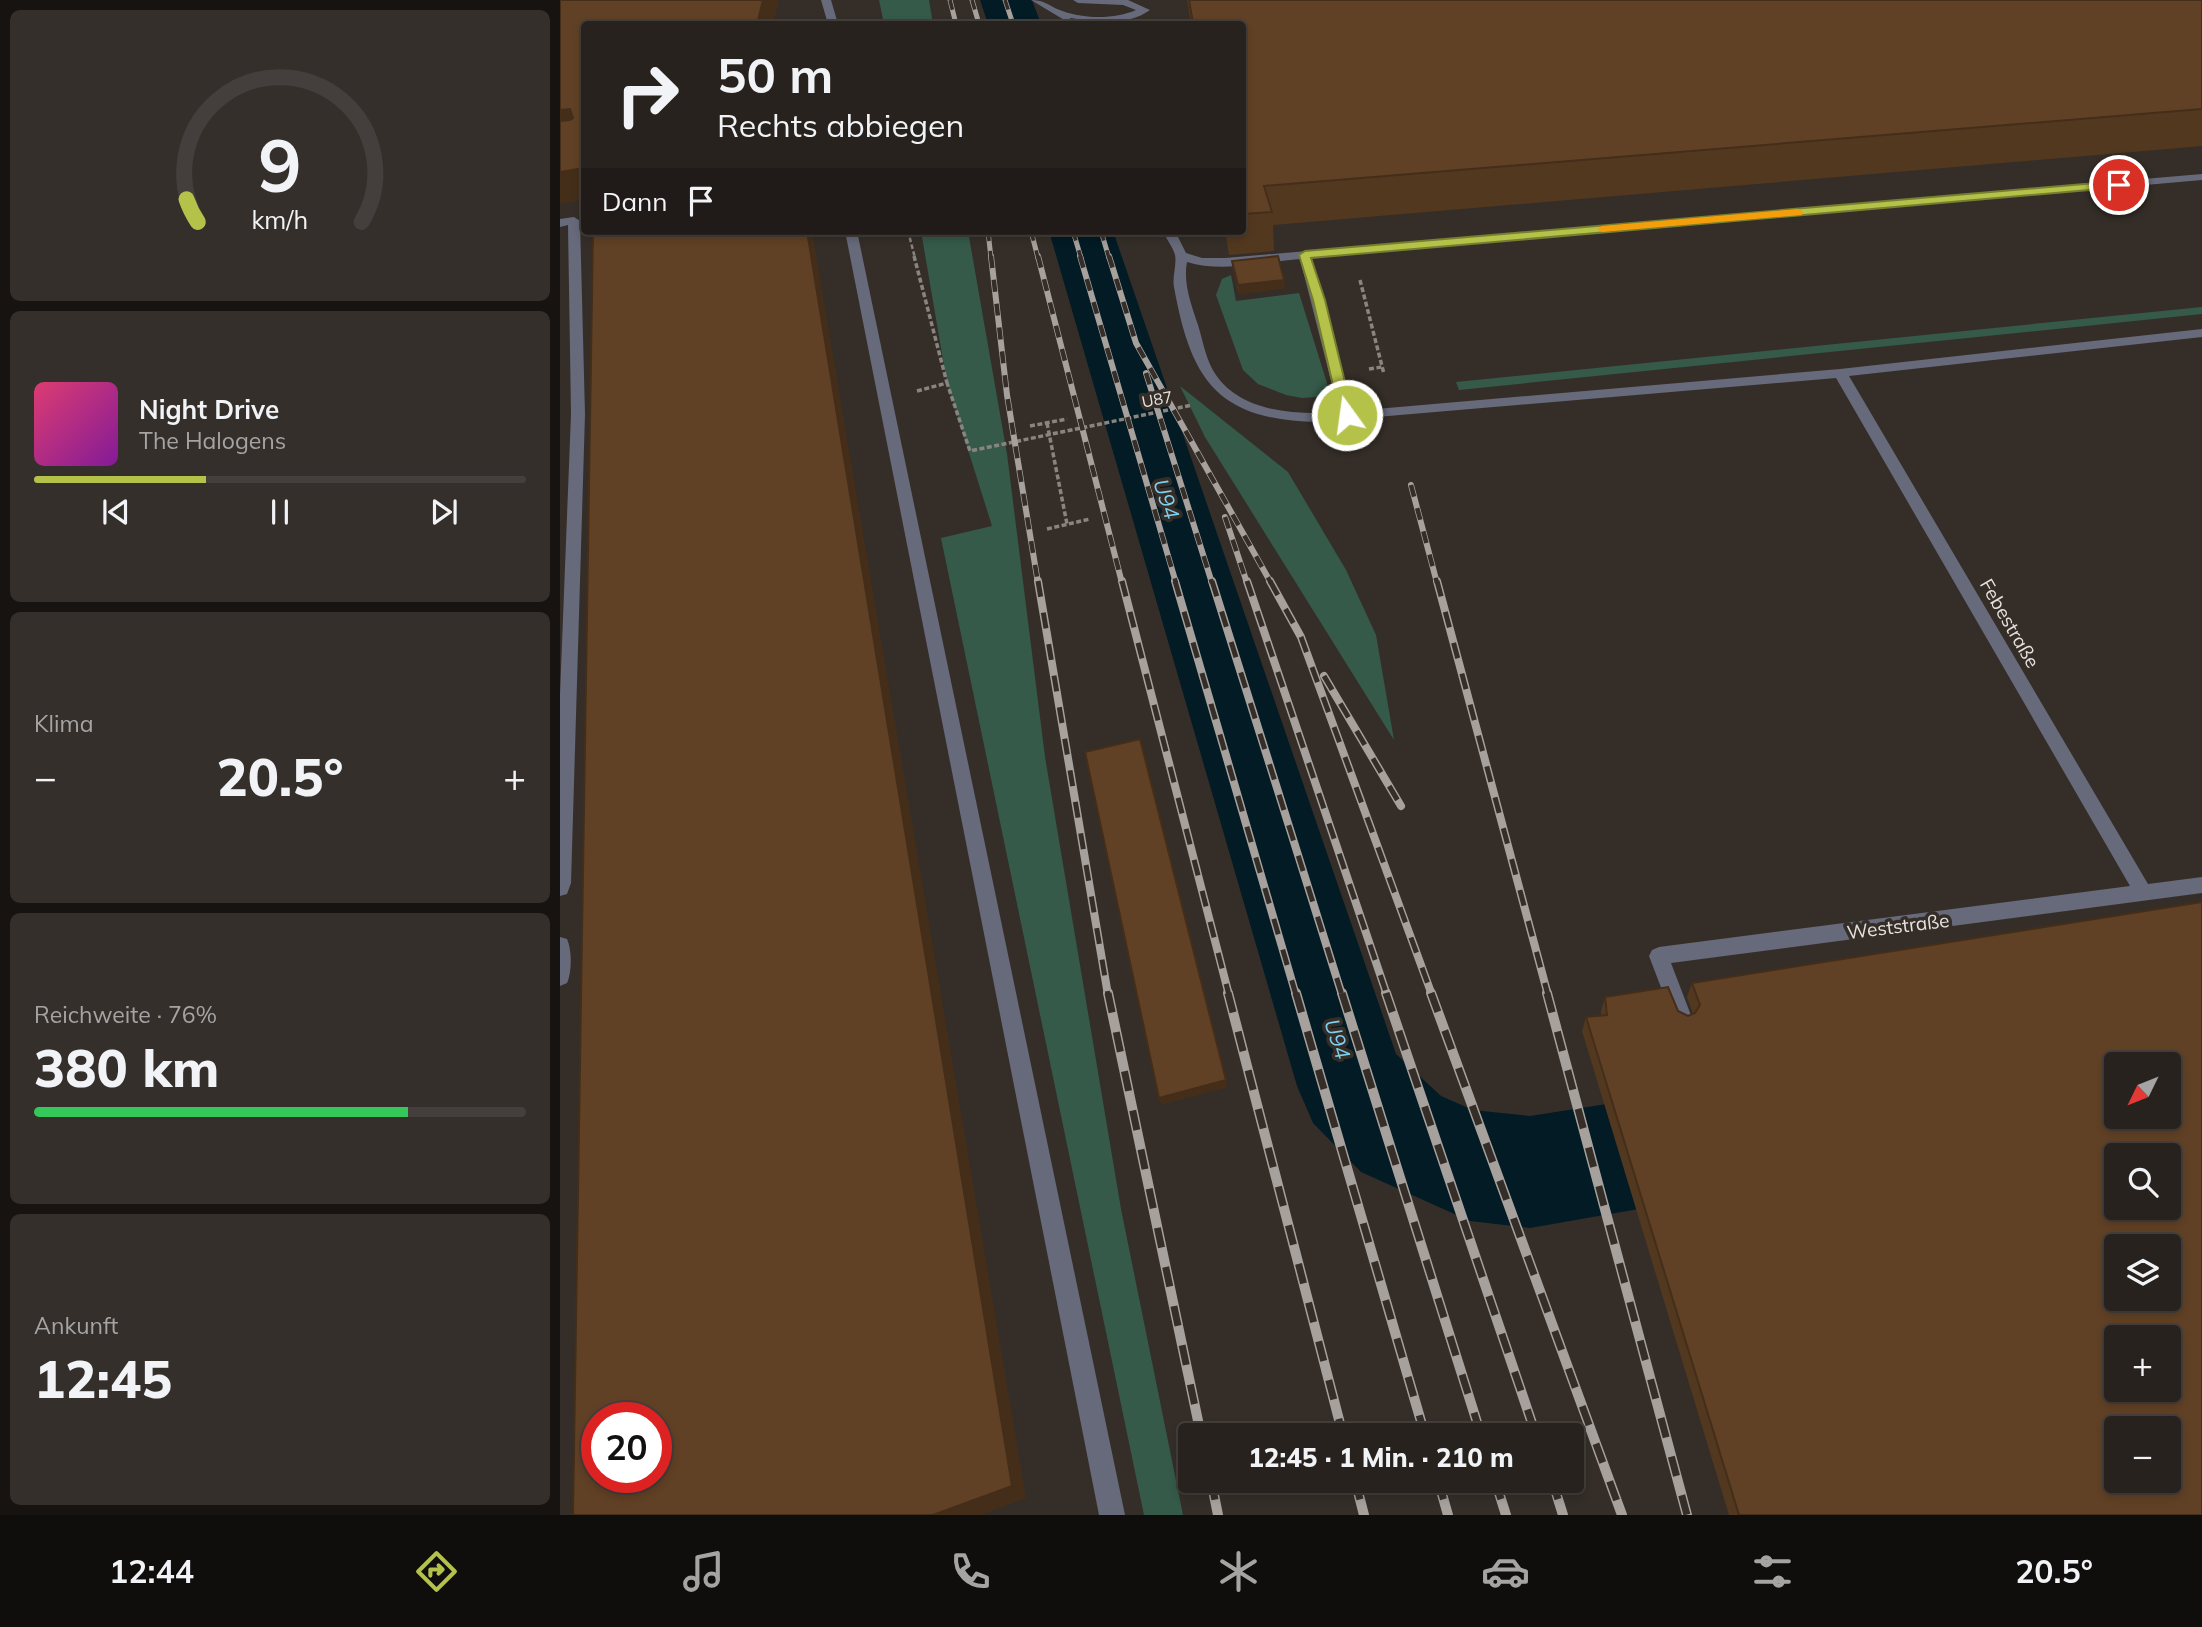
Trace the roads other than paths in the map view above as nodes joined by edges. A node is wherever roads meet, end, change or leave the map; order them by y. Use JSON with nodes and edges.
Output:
{"nodes":[{"id":1,"x":826,"y":0,"type":"edge"},
{"id":2,"x":1036,"y":0,"type":"edge"},
{"id":3,"x":1078,"y":0,"type":"edge"},
{"id":4,"x":1101,"y":0,"type":"edge"},
{"id":5,"x":1144,"y":5,"type":"edge"},
{"id":6,"x":1056,"y":12,"type":"junction"},
{"id":7,"x":832,"y":21,"type":"edge"},
{"id":8,"x":1073,"y":21,"type":"edge"},
{"id":9,"x":2202,"y":177,"type":"edge"},
{"id":10,"x":573,"y":221,"type":"edge"},
{"id":11,"x":852,"y":235,"type":"edge"},
{"id":12,"x":1171,"y":235,"type":"edge"},
{"id":13,"x":1305,"y":255,"type":"junction"},
{"id":14,"x":1182,"y":256,"type":"junction"},
{"id":15,"x":2202,"y":333,"type":"edge"},
{"id":16,"x":1840,"y":373,"type":"junction"},
{"id":17,"x":578,"y":414,"type":"junction"},
{"id":18,"x":1347,"y":415,"type":"junction"},
{"id":19,"x":560,"y":416,"type":"edge"},
{"id":20,"x":567,"y":506,"type":"edge"},
{"id":21,"x":2202,"y":886,"type":"edge"},
{"id":22,"x":560,"y":888,"type":"edge"},
{"id":23,"x":2144,"y":894,"type":"junction"},
{"id":24,"x":560,"y":945,"type":"edge"},
{"id":25,"x":560,"y":977,"type":"edge"},
{"id":26,"x":1682,"y":1018,"type":"edge"},
{"id":27,"x":1112,"y":1515,"type":"edge"}],
"edges":[{"from":1,"to":7,"type":"lane"},
{"from":2,"to":6,"type":"lane"},
{"from":3,"to":4,"type":"lane"},
{"from":4,"to":5,"type":"lane"},
{"from":5,"to":6,"type":"lane"},
{"from":6,"to":8,"type":"lane"},
{"from":9,"to":13,"type":"lane"},
{"from":10,"to":17,"type":"lane"},
{"from":11,"to":27,"type":"lane"},
{"from":12,"to":14,"type":"lane"},
{"from":13,"to":14,"type":"lane"},
{"from":13,"to":18,"type":"lane"},
{"from":14,"to":18,"type":"lane"},
{"from":15,"to":16,"type":"lane"},
{"from":16,"to":18,"type":"lane"},
{"from":16,"to":23,"type":"lane","name":"Febestraße"},
{"from":17,"to":19,"type":"lane"},
{"from":17,"to":20,"type":"lane"},
{"from":20,"to":22,"type":"lane"},
{"from":21,"to":23,"type":"lane","name":"Weststraße"},
{"from":23,"to":26,"type":"lane","name":"Weststraße"},
{"from":24,"to":25,"type":"lane"}]}
